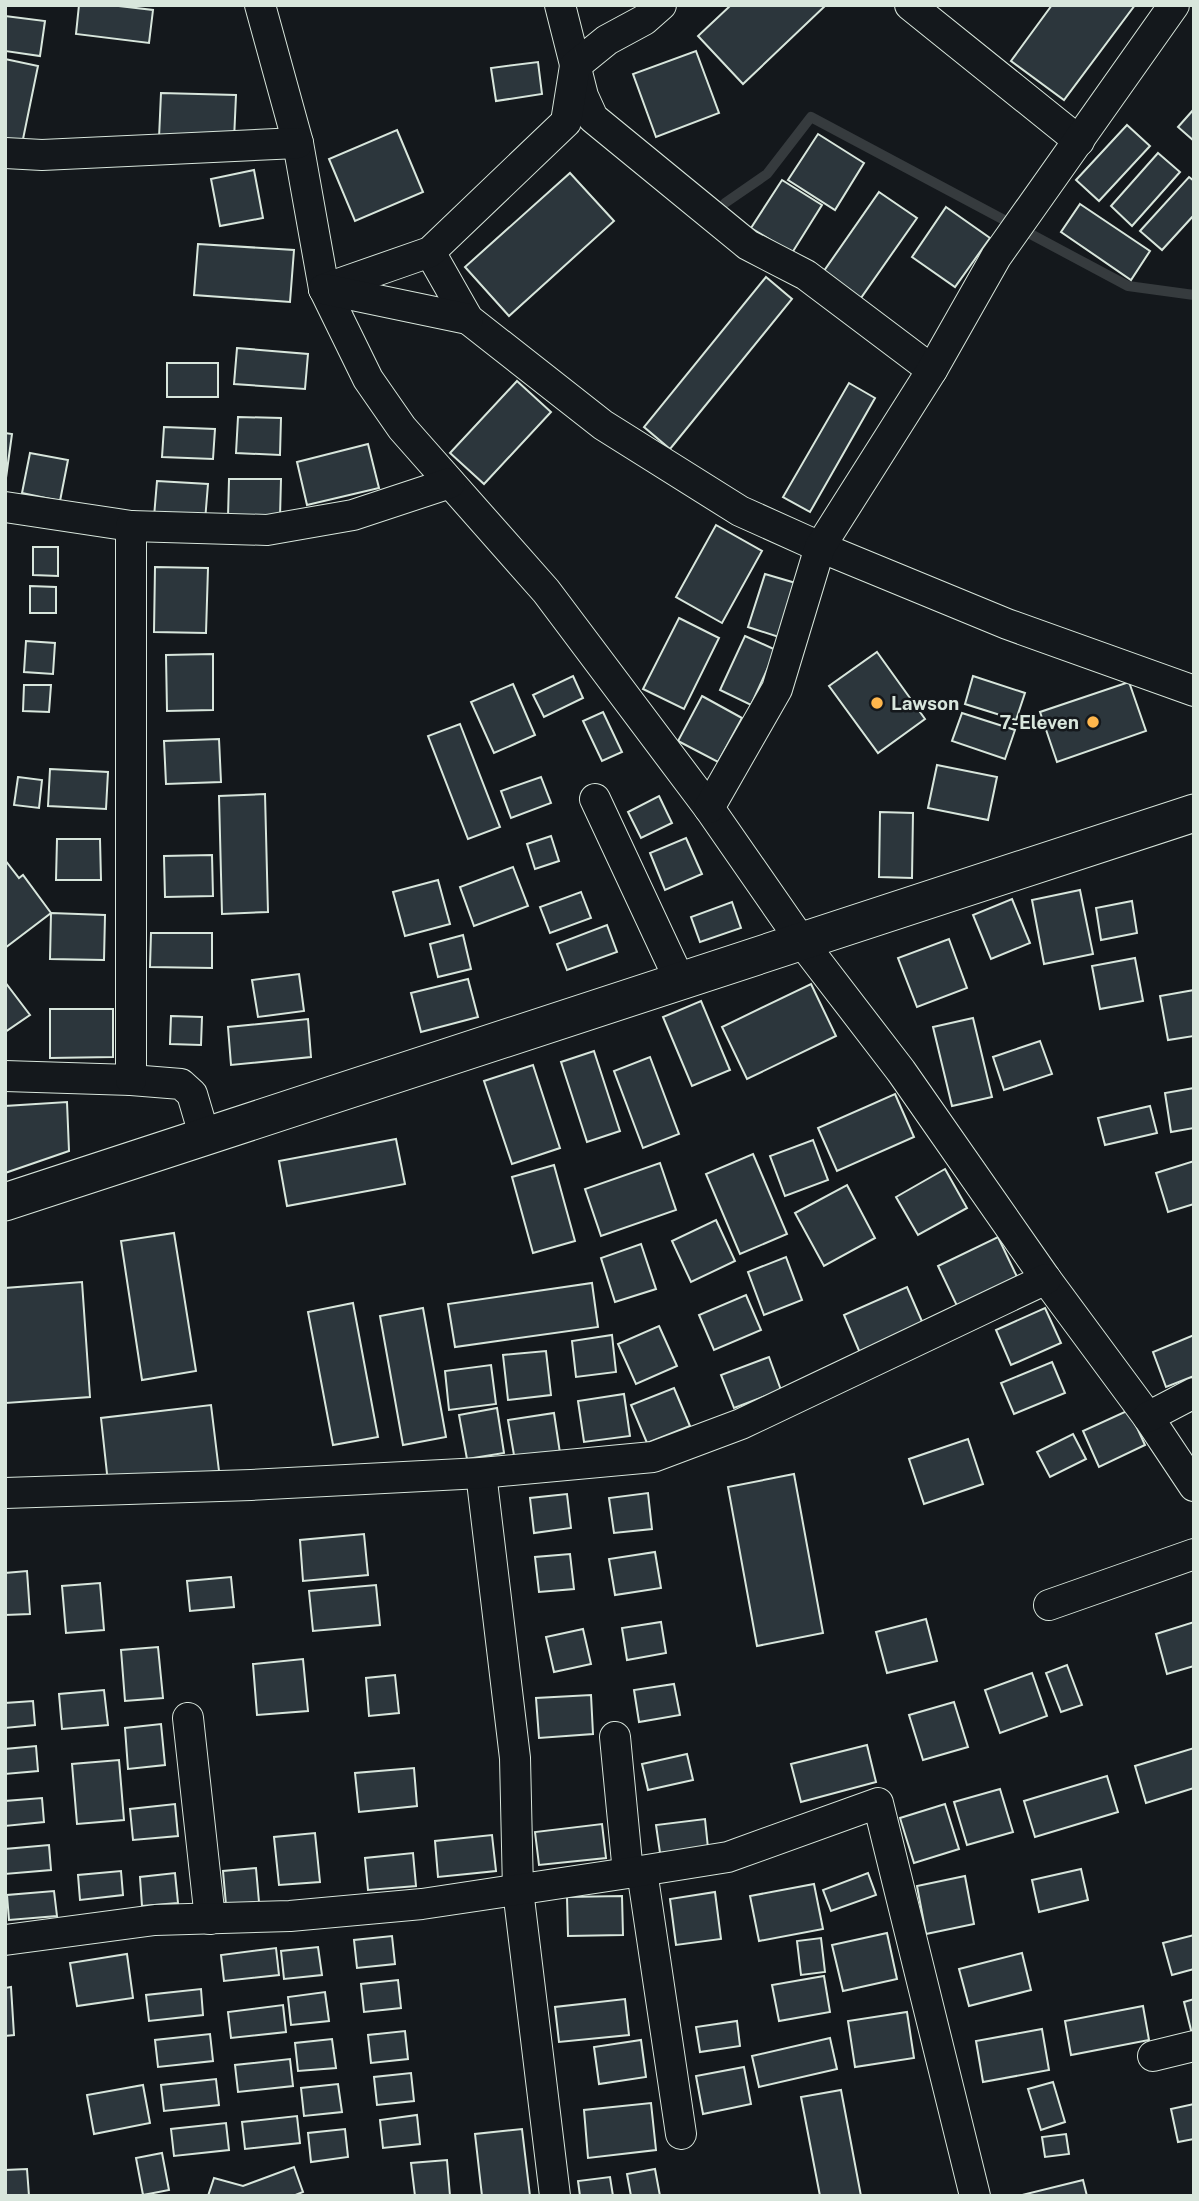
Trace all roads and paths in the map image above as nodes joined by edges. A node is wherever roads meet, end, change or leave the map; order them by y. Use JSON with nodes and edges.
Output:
{"nodes":[{"id":1,"x":260,"y":5,"type":"edge"},
{"id":2,"x":560,"y":5,"type":"edge"},
{"id":3,"x":661,"y":5,"type":"edge"},
{"id":4,"x":910,"y":5,"type":"edge"},
{"id":5,"x":1174,"y":5,"type":"edge"},
{"id":6,"x":575,"y":66,"type":"junction"},
{"id":7,"x":1079,"y":141,"type":"junction"},
{"id":8,"x":298,"y":143,"type":"junction"},
{"id":9,"x":5,"y":153,"type":"edge"},
{"id":10,"x":430,"y":252,"type":"junction"},
{"id":11,"x":324,"y":289,"type":"junction"},
{"id":12,"x":468,"y":318,"type":"junction"},
{"id":13,"x":932,"y":370,"type":"junction"},
{"id":14,"x":450,"y":483,"type":"junction"},
{"id":15,"x":5,"y":507,"type":"edge"},
{"id":16,"x":131,"y":526,"type":"junction"},
{"id":17,"x":820,"y":547,"type":"junction"},
{"id":18,"x":1194,"y":691,"type":"edge"},
{"id":19,"x":595,"y":799,"type":"dead end"},
{"id":20,"x":709,"y":808,"type":"junction"},
{"id":21,"x":1194,"y":813,"type":"edge"},
{"id":22,"x":802,"y":942,"type":"junction"},
{"id":23,"x":680,"y":981,"type":"junction"},
{"id":24,"x":5,"y":1076,"type":"edge"},
{"id":25,"x":131,"y":1080,"type":"junction"},
{"id":26,"x":205,"y":1138,"type":"junction"},
{"id":27,"x":5,"y":1202,"type":"edge"},
{"id":28,"x":1046,"y":1279,"type":"junction"},
{"id":29,"x":1194,"y":1393,"type":"edge"},
{"id":30,"x":1149,"y":1417,"type":"junction"},
{"id":31,"x":481,"y":1473,"type":"junction"},
{"id":32,"x":1194,"y":1486,"type":"edge"},
{"id":33,"x":5,"y":1493,"type":"edge"},
{"id":34,"x":1194,"y":1554,"type":"edge"},
{"id":35,"x":1049,"y":1605,"type":"dead end"},
{"id":36,"x":188,"y":1718,"type":"dead end"},
{"id":37,"x":615,"y":1737,"type":"dead end"},
{"id":38,"x":635,"y":1872,"type":"junction"},
{"id":39,"x":518,"y":1890,"type":"junction"},
{"id":40,"x":210,"y":1919,"type":"junction"},
{"id":41,"x":5,"y":1940,"type":"edge"},
{"id":42,"x":1194,"y":2046,"type":"edge"},
{"id":43,"x":1153,"y":2056,"type":"dead end"},
{"id":44,"x":681,"y":2134,"type":"dead end"},
{"id":45,"x":555,"y":2196,"type":"edge"},
{"id":46,"x":975,"y":2196,"type":"edge"}],
"edges":[{"from":1,"to":8,"type":"street"},
{"from":2,"to":6,"type":"street"},
{"from":3,"to":6,"type":"street"},
{"from":4,"to":7,"type":"street"},
{"from":5,"to":7,"type":"street"},
{"from":6,"to":10,"type":"street"},
{"from":6,"to":13,"type":"street"},
{"from":7,"to":13,"type":"street"},
{"from":8,"to":9,"type":"street"},
{"from":8,"to":11,"type":"street"},
{"from":10,"to":11,"type":"street"},
{"from":10,"to":12,"type":"street"},
{"from":11,"to":12,"type":"street"},
{"from":11,"to":14,"type":"street"},
{"from":12,"to":17,"type":"street"},
{"from":13,"to":17,"type":"street"},
{"from":14,"to":16,"type":"street"},
{"from":14,"to":20,"type":"street"},
{"from":15,"to":16,"type":"street"},
{"from":16,"to":25,"type":"street"},
{"from":17,"to":18,"type":"street"},
{"from":17,"to":20,"type":"street"},
{"from":19,"to":23,"type":"street"},
{"from":20,"to":22,"type":"street"},
{"from":21,"to":22,"type":"street"},
{"from":22,"to":23,"type":"street"},
{"from":22,"to":28,"type":"street"},
{"from":23,"to":26,"type":"street"},
{"from":24,"to":25,"type":"street"},
{"from":25,"to":26,"type":"street"},
{"from":26,"to":27,"type":"street"},
{"from":28,"to":30,"type":"street"},
{"from":28,"to":31,"type":"street"},
{"from":29,"to":30,"type":"street"},
{"from":30,"to":32,"type":"street"},
{"from":31,"to":33,"type":"street"},
{"from":31,"to":39,"type":"street"},
{"from":34,"to":35,"type":"street"},
{"from":36,"to":40,"type":"street"},
{"from":37,"to":38,"type":"street"},
{"from":38,"to":39,"type":"street"},
{"from":38,"to":44,"type":"street"},
{"from":38,"to":46,"type":"street"},
{"from":39,"to":40,"type":"street"},
{"from":39,"to":45,"type":"street"},
{"from":40,"to":41,"type":"street"},
{"from":42,"to":43,"type":"street"}]}
